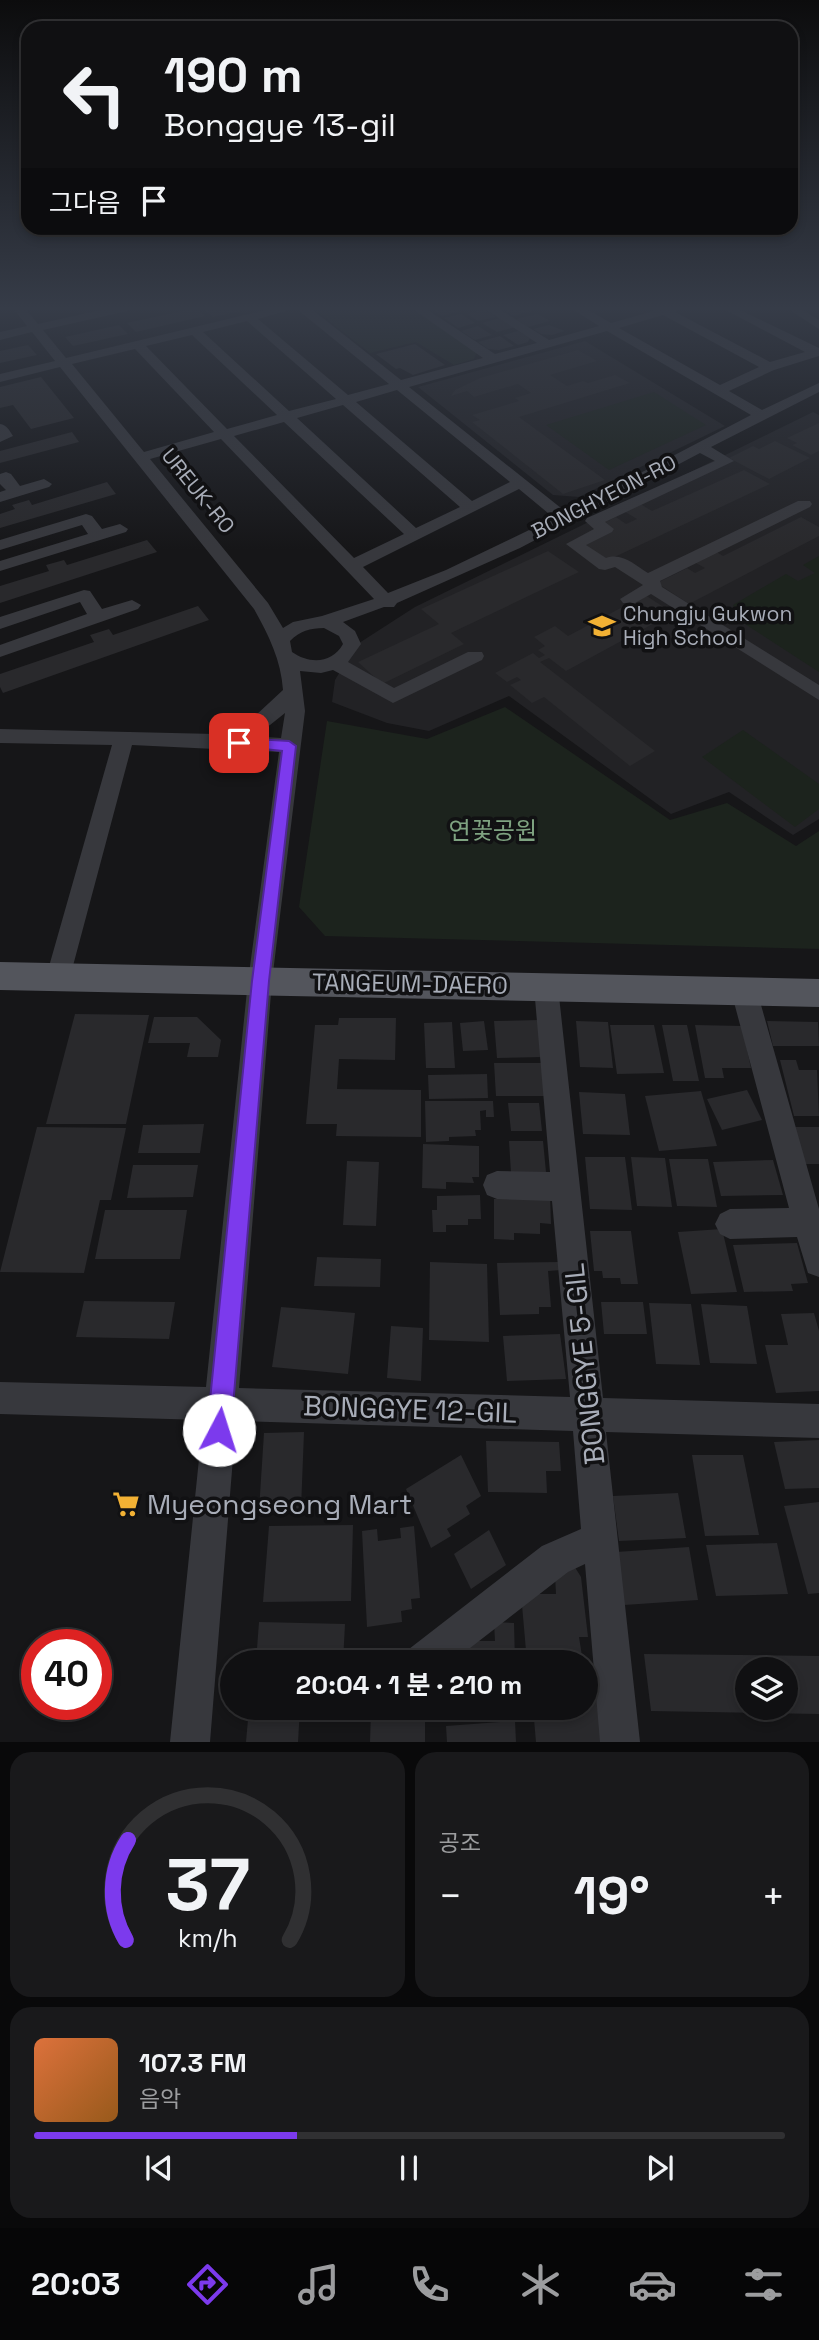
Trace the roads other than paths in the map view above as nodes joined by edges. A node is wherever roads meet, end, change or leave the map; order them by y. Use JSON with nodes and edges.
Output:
{"nodes":[{"id":1,"x":85,"y":388,"type":"edge"},
{"id":2,"x":180,"y":388,"type":"edge"},
{"id":3,"x":256,"y":388,"type":"edge"},
{"id":4,"x":332,"y":388,"type":"edge"},
{"id":5,"x":387,"y":388,"type":"edge"},
{"id":6,"x":403,"y":388,"type":"edge"},
{"id":7,"x":714,"y":388,"type":"edge"},
{"id":8,"x":725,"y":388,"type":"edge"},
{"id":9,"x":816,"y":388,"type":"edge"},
{"id":10,"x":719,"y":391,"type":"junction"},
{"id":11,"x":346,"y":400,"type":"junction"},
{"id":12,"x":759,"y":414,"type":"junction"},
{"id":13,"x":286,"y":416,"type":"junction"},
{"id":14,"x":0,"y":428,"type":"edge"},
{"id":15,"x":224,"y":434,"type":"junction"},
{"id":16,"x":0,"y":438,"type":"edge"},
{"id":17,"x":701,"y":448,"type":"junction"},
{"id":18,"x":141,"y":457,"type":"junction"},
{"id":19,"x":0,"y":479,"type":"edge"},
{"id":20,"x":520,"y":483,"type":"junction"},
{"id":21,"x":44,"y":484,"type":"dead end"},
{"id":22,"x":8,"y":495,"type":"edge"},
{"id":23,"x":804,"y":504,"type":"dead end"},
{"id":24,"x":470,"y":507,"type":"junction"},
{"id":25,"x":564,"y":518,"type":"junction"},
{"id":26,"x":120,"y":529,"type":"dead end"},
{"id":27,"x":414,"y":535,"type":"junction"},
{"id":28,"x":98,"y":536,"type":"junction"},
{"id":29,"x":0,"y":545,"type":"edge"},
{"id":30,"x":0,"y":566,"type":"edge"},
{"id":31,"x":352,"y":566,"type":"junction"},
{"id":32,"x":649,"y":584,"type":"junction"},
{"id":33,"x":629,"y":599,"type":"dead end"},
{"id":34,"x":388,"y":603,"type":"junction"},
{"id":35,"x":132,"y":605,"type":"dead end"},
{"id":36,"x":262,"y":607,"type":"junction"},
{"id":37,"x":98,"y":617,"type":"junction"},
{"id":38,"x":324,"y":622,"type":"junction"},
{"id":39,"x":0,"y":623,"type":"edge"},
{"id":40,"x":303,"y":624,"type":"junction"},
{"id":41,"x":351,"y":637,"type":"junction"},
{"id":42,"x":281,"y":641,"type":"junction"},
{"id":43,"x":0,"y":651,"type":"edge"},
{"id":44,"x":475,"y":656,"type":"dead end"},
{"id":45,"x":290,"y":661,"type":"junction"},
{"id":46,"x":330,"y":665,"type":"junction"},
{"id":47,"x":819,"y":694,"type":"edge"},
{"id":48,"x":294,"y":701,"type":"junction"},
{"id":49,"x":0,"y":736,"type":"edge"},
{"id":50,"x":124,"y":738,"type":"junction"},
{"id":51,"x":189,"y":739,"type":"junction"},
{"id":52,"x":289,"y":746,"type":"junction"},
{"id":53,"x":0,"y":976,"type":"edge"},
{"id":54,"x":58,"y":977,"type":"junction"},
{"id":55,"x":260,"y":981,"type":"junction"},
{"id":56,"x":546,"y":987,"type":"junction"},
{"id":57,"x":744,"y":991,"type":"junction"},
{"id":58,"x":819,"y":993,"type":"edge"},
{"id":59,"x":497,"y":1185,"type":"dead end"},
{"id":60,"x":566,"y":1187,"type":"junction"},
{"id":61,"x":808,"y":1222,"type":"junction"},
{"id":62,"x":730,"y":1224,"type":"dead end"},
{"id":63,"x":819,"y":1262,"type":"edge"},
{"id":64,"x":0,"y":1398,"type":"edge"},
{"id":65,"x":221,"y":1404,"type":"junction"},
{"id":66,"x":589,"y":1414,"type":"junction"},
{"id":67,"x":819,"y":1420,"type":"edge"},
{"id":68,"x":601,"y":1538,"type":"junction"},
{"id":69,"x":437,"y":1650,"type":"edge"},
{"id":70,"x":190,"y":1741,"type":"edge"},
{"id":71,"x":621,"y":1741,"type":"edge"}],
"edges":[{"from":1,"to":18,"type":"street","name":"UREUK-RO"},
{"from":2,"to":15,"type":"street"},
{"from":3,"to":13,"type":"street"},
{"from":4,"to":11,"type":"street"},
{"from":5,"to":11,"type":"street"},
{"from":6,"to":20,"type":"street"},
{"from":7,"to":10,"type":"street"},
{"from":8,"to":10,"type":"street"},
{"from":9,"to":12,"type":"street","name":"BONGHYEON-RO"},
{"from":10,"to":12,"type":"street"},
{"from":11,"to":13,"type":"street"},
{"from":11,"to":24,"type":"street"},
{"from":12,"to":17,"type":"street","name":"BONGHYEON-RO"},
{"from":13,"to":15,"type":"street"},
{"from":13,"to":27,"type":"street"},
{"from":14,"to":16,"type":"street"},
{"from":15,"to":18,"type":"street"},
{"from":15,"to":31,"type":"street"},
{"from":17,"to":25,"type":"street","name":"BONGHYEON-RO"},
{"from":17,"to":32,"type":"street"},
{"from":18,"to":36,"type":"street","name":"UREUK-RO"},
{"from":19,"to":22,"type":"street"},
{"from":20,"to":24,"type":"street"},
{"from":20,"to":25,"type":"street"},
{"from":21,"to":22,"type":"street"},
{"from":23,"to":32,"type":"street"},
{"from":24,"to":27,"type":"street"},
{"from":25,"to":34,"type":"street","name":"BONGHYEON-RO"},
{"from":26,"to":28,"type":"street"},
{"from":27,"to":31,"type":"street"},
{"from":28,"to":29,"type":"street"},
{"from":28,"to":30,"type":"street"},
{"from":31,"to":34,"type":"street"},
{"from":32,"to":33,"type":"street"},
{"from":32,"to":47,"type":"street"},
{"from":34,"to":38,"type":"street","name":"BONGHYEON-RO"},
{"from":34,"to":41,"type":"street","name":"BONGHYEON-RO"},
{"from":35,"to":37,"type":"street"},
{"from":36,"to":40,"type":"street","name":"UREUK-RO"},
{"from":36,"to":42,"type":"street","name":"UREUK-RO"},
{"from":37,"to":39,"type":"street"},
{"from":37,"to":43,"type":"street"},
{"from":38,"to":40,"type":"street"},
{"from":38,"to":41,"type":"street"},
{"from":40,"to":42,"type":"street"},
{"from":41,"to":46,"type":"street"},
{"from":42,"to":45,"type":"street"},
{"from":44,"to":46,"type":"street"},
{"from":45,"to":46,"type":"street"},
{"from":45,"to":48,"type":"street"},
{"from":46,"to":48,"type":"street"},
{"from":48,"to":51,"type":"street"},
{"from":48,"to":52,"type":"street"},
{"from":49,"to":50,"type":"street"},
{"from":50,"to":51,"type":"street"},
{"from":50,"to":54,"type":"street"},
{"from":51,"to":52,"type":"street"},
{"from":52,"to":55,"type":"street"},
{"from":53,"to":54,"type":"main road","name":"TANGEUM-DAERO"},
{"from":54,"to":55,"type":"main road","name":"TANGEUM-DAERO"},
{"from":55,"to":56,"type":"main road","name":"TANGEUM-DAERO"},
{"from":55,"to":65,"type":"street"},
{"from":56,"to":57,"type":"main road","name":"TANGEUM-DAERO"},
{"from":56,"to":60,"type":"street","name":"BONGGYE 5-GIL"},
{"from":57,"to":58,"type":"main road","name":"TANGEUM-DAERO"},
{"from":57,"to":61,"type":"street"},
{"from":59,"to":60,"type":"street"},
{"from":60,"to":66,"type":"street","name":"BONGGYE 5-GIL"},
{"from":61,"to":62,"type":"street"},
{"from":61,"to":63,"type":"street"},
{"from":64,"to":65,"type":"street","name":"BONGGYE 12-GIL"},
{"from":65,"to":66,"type":"street","name":"BONGGYE 12-GIL"},
{"from":65,"to":70,"type":"street"},
{"from":66,"to":67,"type":"street","name":"BONGGYE 12-GIL"},
{"from":66,"to":68,"type":"street","name":"BONGGYE 5-GIL"},
{"from":68,"to":69,"type":"street"},
{"from":68,"to":71,"type":"street","name":"BONGGYE 5-GIL"}]}
